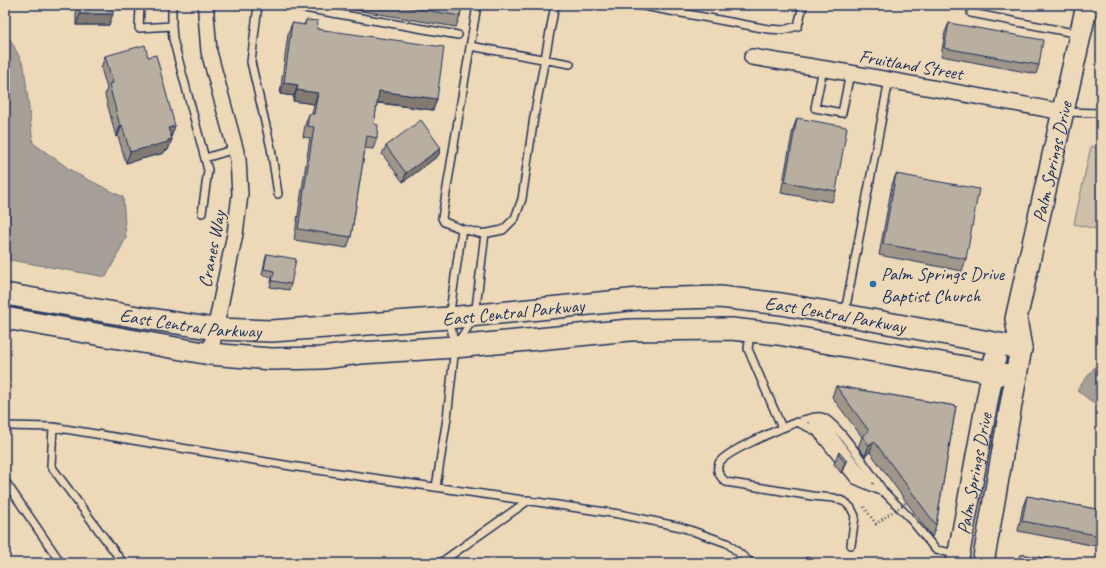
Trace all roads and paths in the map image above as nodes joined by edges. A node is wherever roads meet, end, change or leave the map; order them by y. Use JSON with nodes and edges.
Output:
{"nodes":[{"id":1,"x":140,"y":5,"type":"edge"},
{"id":2,"x":172,"y":5,"type":"edge"},
{"id":3,"x":206,"y":5,"type":"edge"},
{"id":4,"x":258,"y":5,"type":"edge"},
{"id":5,"x":287,"y":5,"type":"edge"},
{"id":6,"x":477,"y":5,"type":"edge"},
{"id":7,"x":555,"y":5,"type":"edge"},
{"id":8,"x":638,"y":5,"type":"edge"},
{"id":9,"x":802,"y":5,"type":"edge"},
{"id":10,"x":1087,"y":5,"type":"edge"},
{"id":11,"x":971,"y":13,"type":"dead end"},
{"id":12,"x":172,"y":26,"type":"junction"},
{"id":13,"x":1081,"y":34,"type":"junction"},
{"id":14,"x":458,"y":35,"type":"dead end"},
{"id":15,"x":470,"y":46,"type":"junction"},
{"id":16,"x":752,"y":57,"type":"dead end"},
{"id":17,"x":545,"y":60,"type":"junction"},
{"id":18,"x":570,"y":64,"type":"dead end"},
{"id":19,"x":823,"y":68,"type":"junction"},
{"id":20,"x":850,"y":73,"type":"junction"},
{"id":21,"x":889,"y":80,"type":"junction"},
{"id":22,"x":1063,"y":112,"type":"junction"},
{"id":23,"x":1101,"y":113,"type":"edge"},
{"id":24,"x":235,"y":150,"type":"junction"},
{"id":25,"x":205,"y":158,"type":"junction"},
{"id":26,"x":278,"y":194,"type":"dead end"},
{"id":27,"x":202,"y":213,"type":"dead end"},
{"id":28,"x":462,"y":229,"type":"junction"},
{"id":29,"x":485,"y":233,"type":"junction"},
{"id":30,"x":5,"y":294,"type":"edge"},
{"id":31,"x":845,"y":315,"type":"junction"},
{"id":32,"x":474,"y":316,"type":"junction"},
{"id":33,"x":5,"y":318,"type":"edge"},
{"id":34,"x":449,"y":318,"type":"junction"},
{"id":35,"x":1016,"y":319,"type":"junction"},
{"id":36,"x":215,"y":329,"type":"junction"},
{"id":37,"x":751,"y":331,"type":"junction"},
{"id":38,"x":998,"y":343,"type":"junction"},
{"id":39,"x":455,"y":347,"type":"junction"},
{"id":40,"x":1021,"y":348,"type":"junction"},
{"id":41,"x":210,"y":354,"type":"junction"},
{"id":42,"x":992,"y":372,"type":"junction"},
{"id":43,"x":1016,"y":376,"type":"junction"},
{"id":44,"x":811,"y":418,"type":"junction"},
{"id":45,"x":800,"y":421,"type":"junction"},
{"id":46,"x":5,"y":426,"type":"edge"},
{"id":47,"x":53,"y":427,"type":"junction"},
{"id":48,"x":782,"y":428,"type":"junction"},
{"id":49,"x":5,"y":481,"type":"edge"},
{"id":50,"x":436,"y":486,"type":"junction"},
{"id":51,"x":872,"y":487,"type":"junction"},
{"id":52,"x":885,"y":493,"type":"junction"},
{"id":53,"x":529,"y":500,"type":"junction"},
{"id":54,"x":907,"y":502,"type":"dead end"},
{"id":55,"x":888,"y":516,"type":"dead end"},
{"id":56,"x":851,"y":545,"type":"dead end"},
{"id":57,"x":958,"y":559,"type":"edge"},
{"id":58,"x":1023,"y":559,"type":"dead end"},
{"id":59,"x":62,"y":563,"type":"edge"},
{"id":60,"x":123,"y":563,"type":"edge"},
{"id":61,"x":440,"y":563,"type":"edge"},
{"id":62,"x":751,"y":563,"type":"edge"},
{"id":63,"x":983,"y":563,"type":"edge"},
{"id":64,"x":1045,"y":563,"type":"edge"}],
"edges":[{"from":1,"to":12,"type":"lane"},
{"from":2,"to":12,"type":"lane","name":"Cranes Way"},
{"from":3,"to":24,"type":"street","name":"Cranes Way"},
{"from":4,"to":26,"type":"lane"},
{"from":5,"to":14,"type":"lane"},
{"from":6,"to":15,"type":"lane"},
{"from":7,"to":17,"type":"lane"},
{"from":8,"to":9,"type":"lane"},
{"from":10,"to":13,"type":"main road","name":"Palm Springs Drive"},
{"from":11,"to":13,"type":"lane"},
{"from":12,"to":25,"type":"lane","name":"Cranes Way"},
{"from":13,"to":22,"type":"main road","name":"Palm Springs Drive"},
{"from":15,"to":17,"type":"lane"},
{"from":15,"to":28,"type":"lane"},
{"from":16,"to":19,"type":"street","name":"Fruitland Street"},
{"from":17,"to":18,"type":"lane"},
{"from":17,"to":29,"type":"lane"},
{"from":19,"to":20,"type":"street","name":"Fruitland Street"},
{"from":19,"to":20,"type":"lane"},
{"from":20,"to":21,"type":"street","name":"Fruitland Street"},
{"from":21,"to":22,"type":"street","name":"Fruitland Street"},
{"from":21,"to":31,"type":"lane"},
{"from":22,"to":23,"type":"lane"},
{"from":22,"to":35,"type":"main road","name":"Palm Springs Drive"},
{"from":24,"to":25,"type":"lane"},
{"from":24,"to":36,"type":"street","name":"Cranes Way"},
{"from":25,"to":27,"type":"lane","name":"Cranes Way"},
{"from":28,"to":29,"type":"lane"},
{"from":28,"to":34,"type":"lane"},
{"from":29,"to":32,"type":"lane"},
{"from":30,"to":36,"type":"main road","name":"East Central Parkway"},
{"from":31,"to":32,"type":"main road","name":"East Central Parkway"},
{"from":31,"to":38,"type":"main road","name":"East Central Parkway"},
{"from":32,"to":34,"type":"main road","name":"East Central Parkway"},
{"from":32,"to":39,"type":"lane"},
{"from":33,"to":41,"type":"main road","name":"East Central Parkway"},
{"from":34,"to":36,"type":"main road","name":"East Central Parkway"},
{"from":34,"to":39,"type":"lane"},
{"from":35,"to":38,"type":"main road","name":"Palm Springs Drive"},
{"from":35,"to":40,"type":"main road","name":"Palm Springs Drive"},
{"from":36,"to":41,"type":"street","name":"Cranes Way"},
{"from":37,"to":39,"type":"main road","name":"East Central Parkway"},
{"from":37,"to":42,"type":"main road","name":"East Central Parkway"},
{"from":37,"to":48,"type":"lane"},
{"from":38,"to":40,"type":"main road","name":"East Central Parkway"},
{"from":38,"to":42,"type":"main road","name":"Palm Springs Drive"},
{"from":39,"to":41,"type":"main road","name":"East Central Parkway"},
{"from":39,"to":50,"type":"lane"},
{"from":40,"to":43,"type":"main road","name":"Palm Springs Drive"},
{"from":42,"to":43,"type":"main road","name":"East Central Parkway"},
{"from":42,"to":57,"type":"main road","name":"Palm Springs Drive"},
{"from":43,"to":63,"type":"main road","name":"Palm Springs Drive"},
{"from":44,"to":45,"type":"lane"},
{"from":44,"to":51,"type":"lane"},
{"from":44,"to":52,"type":"lane"},
{"from":45,"to":48,"type":"lane"},
{"from":45,"to":51,"type":"lane"},
{"from":46,"to":47,"type":"lane"},
{"from":47,"to":50,"type":"lane"},
{"from":47,"to":60,"type":"lane"},
{"from":48,"to":56,"type":"lane"},
{"from":49,"to":59,"type":"lane"},
{"from":50,"to":53,"type":"lane"},
{"from":51,"to":52,"type":"lane"},
{"from":52,"to":57,"type":"lane"},
{"from":53,"to":61,"type":"lane"},
{"from":53,"to":62,"type":"lane"},
{"from":54,"to":55,"type":"path","bridge":true},
{"from":58,"to":64,"type":"lane"}]}
